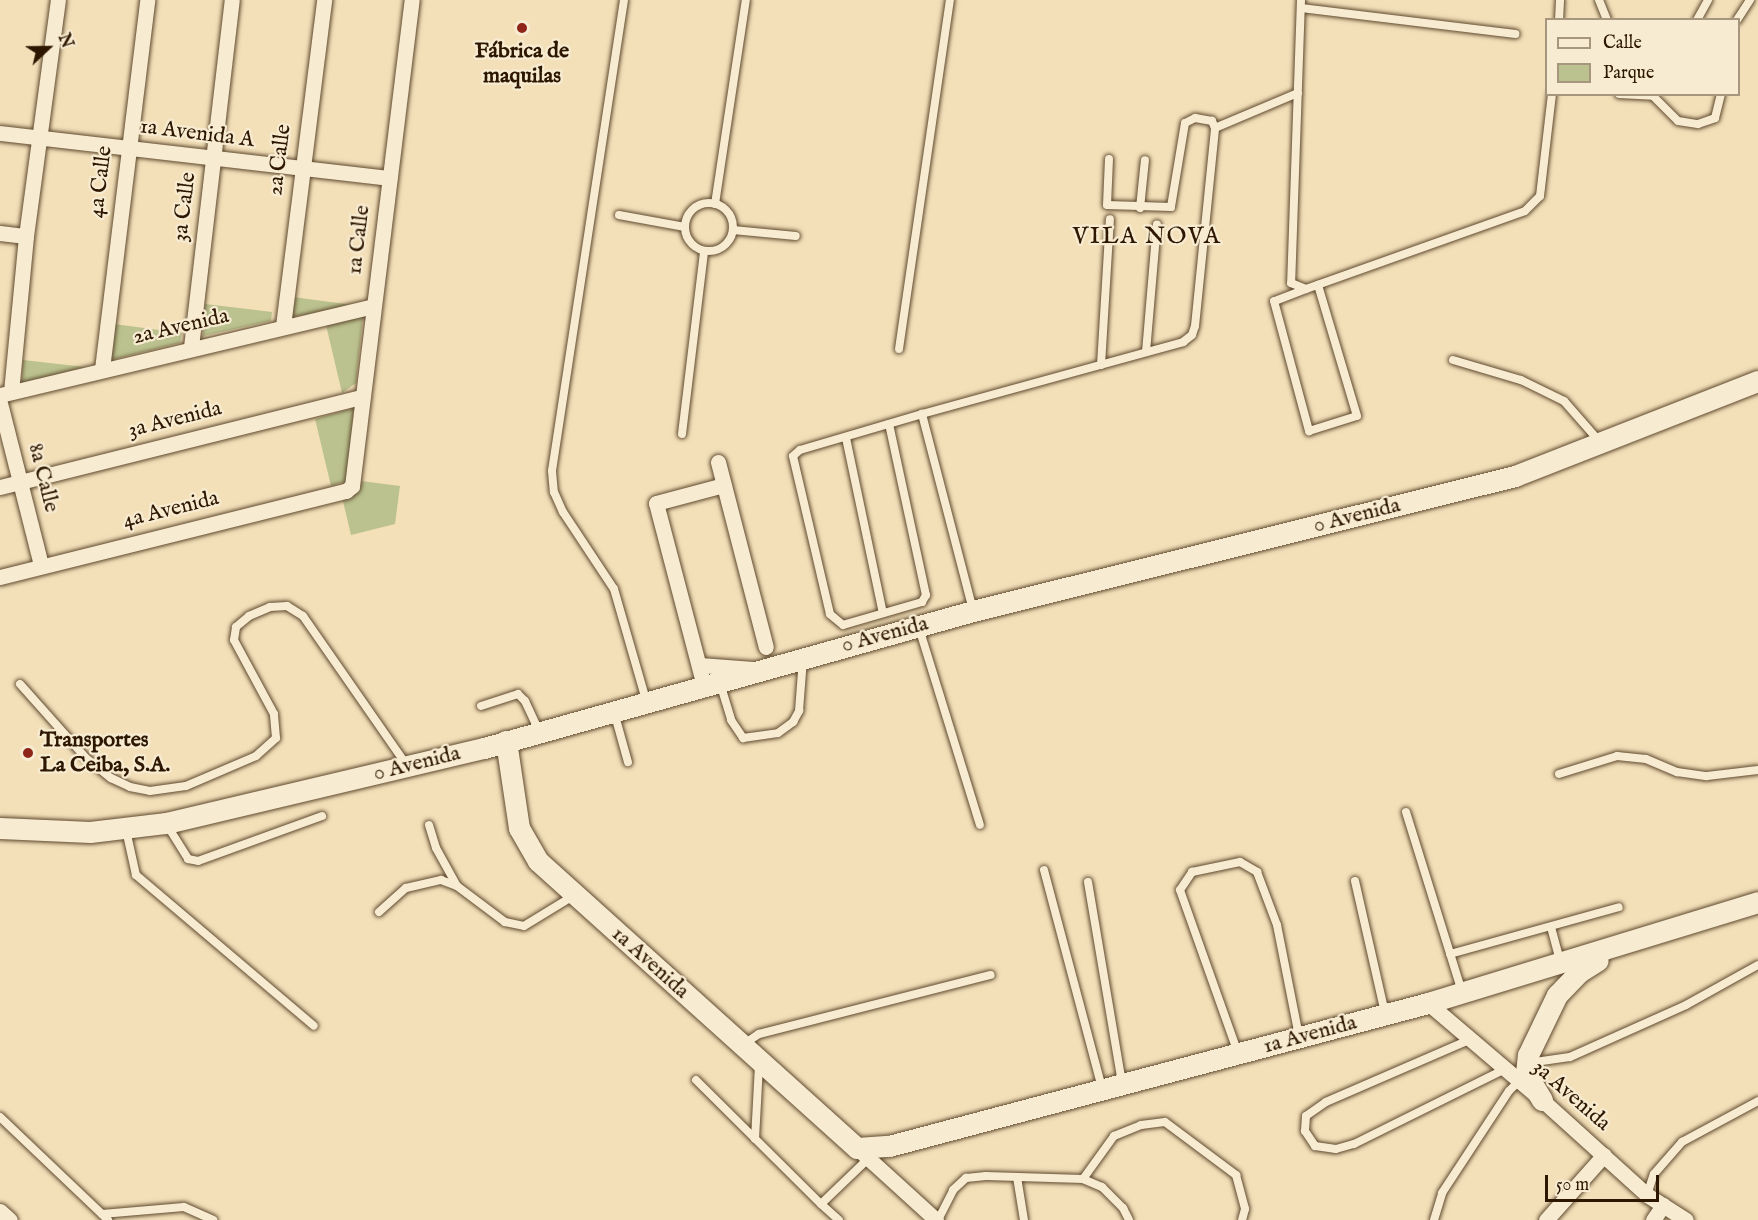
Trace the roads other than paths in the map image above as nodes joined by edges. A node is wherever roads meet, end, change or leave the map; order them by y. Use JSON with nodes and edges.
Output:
{"nodes":[{"id":1,"x":58,"y":0,"type":"edge"},
{"id":2,"x":147,"y":0,"type":"edge"},
{"id":3,"x":232,"y":0,"type":"edge"},
{"id":4,"x":324,"y":0,"type":"edge"},
{"id":5,"x":412,"y":0,"type":"edge"},
{"id":6,"x":624,"y":0,"type":"edge"},
{"id":7,"x":746,"y":0,"type":"edge"},
{"id":8,"x":950,"y":0,"type":"edge"},
{"id":9,"x":1560,"y":0,"type":"edge"},
{"id":10,"x":1599,"y":0,"type":"edge"},
{"id":11,"x":1708,"y":0,"type":"edge"},
{"id":12,"x":1750,"y":0,"type":"edge"},
{"id":13,"x":1301,"y":4,"type":"edge"},
{"id":14,"x":1559,"y":18,"type":"edge"},
{"id":15,"x":1606,"y":18,"type":"edge"},
{"id":16,"x":1698,"y":18,"type":"edge"},
{"id":17,"x":1738,"y":18,"type":"edge"},
{"id":18,"x":1515,"y":34,"type":"dead end"},
{"id":19,"x":1298,"y":93,"type":"junction"},
{"id":20,"x":1552,"y":96,"type":"edge"},
{"id":21,"x":1653,"y":96,"type":"edge"},
{"id":22,"x":1720,"y":96,"type":"edge"},
{"id":23,"x":1215,"y":128,"type":"junction"},
{"id":24,"x":0,"y":134,"type":"edge"},
{"id":25,"x":39,"y":137,"type":"junction"},
{"id":26,"x":128,"y":148,"type":"junction"},
{"id":27,"x":213,"y":159,"type":"junction"},
{"id":28,"x":1109,"y":159,"type":"dead end"},
{"id":29,"x":1145,"y":160,"type":"dead end"},
{"id":30,"x":302,"y":169,"type":"junction"},
{"id":31,"x":389,"y":178,"type":"junction"},
{"id":32,"x":715,"y":204,"type":"junction"},
{"id":33,"x":1140,"y":208,"type":"junction"},
{"id":34,"x":619,"y":215,"type":"dead end"},
{"id":35,"x":1110,"y":219,"type":"dead end"},
{"id":36,"x":1157,"y":224,"type":"dead end"},
{"id":37,"x":685,"y":227,"type":"junction"},
{"id":38,"x":733,"y":230,"type":"junction"},
{"id":39,"x":0,"y":233,"type":"edge"},
{"id":40,"x":26,"y":236,"type":"junction"},
{"id":41,"x":796,"y":237,"type":"dead end"},
{"id":42,"x":704,"y":250,"type":"junction"},
{"id":43,"x":1318,"y":285,"type":"junction"},
{"id":44,"x":1306,"y":289,"type":"junction"},
{"id":45,"x":373,"y":306,"type":"junction"},
{"id":46,"x":283,"y":326,"type":"junction"},
{"id":47,"x":191,"y":347,"type":"junction"},
{"id":48,"x":899,"y":349,"type":"dead end"},
{"id":49,"x":1146,"y":352,"type":"junction"},
{"id":50,"x":1453,"y":360,"type":"dead end"},
{"id":51,"x":1101,"y":365,"type":"junction"},
{"id":52,"x":102,"y":369,"type":"junction"},
{"id":53,"x":1758,"y":381,"type":"edge"},
{"id":54,"x":4,"y":397,"type":"edge"},
{"id":55,"x":362,"y":397,"type":"junction"},
{"id":56,"x":922,"y":414,"type":"junction"},
{"id":57,"x":889,"y":424,"type":"junction"},
{"id":58,"x":682,"y":434,"type":"dead end"},
{"id":59,"x":846,"y":438,"type":"junction"},
{"id":60,"x":1602,"y":445,"type":"junction"},
{"id":61,"x":718,"y":462,"type":"dead end"},
{"id":62,"x":21,"y":481,"type":"junction"},
{"id":63,"x":724,"y":485,"type":"junction"},
{"id":64,"x":352,"y":486,"type":"joint"},
{"id":65,"x":0,"y":487,"type":"edge"},
{"id":66,"x":41,"y":565,"type":"junction"},
{"id":67,"x":0,"y":577,"type":"edge"},
{"id":68,"x":974,"y":612,"type":"junction"},
{"id":69,"x":883,"y":613,"type":"junction"},
{"id":70,"x":919,"y":626,"type":"junction"},
{"id":71,"x":766,"y":647,"type":"dead end"},
{"id":72,"x":803,"y":658,"type":"junction"},
{"id":73,"x":708,"y":677,"type":"junction"},
{"id":74,"x":20,"y":684,"type":"dead end"},
{"id":75,"x":647,"y":702,"type":"junction"},
{"id":76,"x":481,"y":706,"type":"dead end"},
{"id":77,"x":614,"y":711,"type":"junction"},
{"id":78,"x":539,"y":732,"type":"junction"},
{"id":79,"x":506,"y":741,"type":"junction"},
{"id":80,"x":627,"y":762,"type":"dead end"},
{"id":81,"x":408,"y":767,"type":"junction"},
{"id":82,"x":1758,"y":770,"type":"edge"},
{"id":83,"x":1559,"y":774,"type":"dead end"},
{"id":84,"x":1406,"y":812,"type":"dead end"},
{"id":85,"x":322,"y":816,"type":"dead end"},
{"id":86,"x":166,"y":823,"type":"junction"},
{"id":87,"x":429,"y":825,"type":"dead end"},
{"id":88,"x":980,"y":825,"type":"dead end"},
{"id":89,"x":0,"y":828,"type":"edge"},
{"id":90,"x":126,"y":829,"type":"junction"},
{"id":91,"x":1044,"y":870,"type":"dead end"},
{"id":92,"x":1355,"y":881,"type":"dead end"},
{"id":93,"x":1088,"y":882,"type":"dead end"},
{"id":94,"x":457,"y":886,"type":"junction"},
{"id":95,"x":574,"y":895,"type":"junction"},
{"id":96,"x":1758,"y":902,"type":"edge"},
{"id":97,"x":1619,"y":907,"type":"dead end"},
{"id":98,"x":379,"y":912,"type":"dead end"},
{"id":99,"x":1551,"y":927,"type":"junction"},
{"id":100,"x":1622,"y":946,"type":"junction"},
{"id":101,"x":1450,"y":954,"type":"junction"},
{"id":102,"x":1561,"y":964,"type":"junction"},
{"id":103,"x":1758,"y":965,"type":"edge"},
{"id":104,"x":991,"y":975,"type":"dead end"},
{"id":105,"x":1462,"y":993,"type":"junction"},
{"id":106,"x":1428,"y":1004,"type":"junction"},
{"id":107,"x":1385,"y":1015,"type":"junction"},
{"id":108,"x":314,"y":1026,"type":"dead end"},
{"id":109,"x":1300,"y":1037,"type":"junction"},
{"id":110,"x":1468,"y":1040,"type":"junction"},
{"id":111,"x":743,"y":1045,"type":"junction"},
{"id":112,"x":1238,"y":1054,"type":"junction"},
{"id":113,"x":759,"y":1060,"type":"junction"},
{"id":114,"x":1505,"y":1069,"type":"junction"},
{"id":115,"x":1523,"y":1072,"type":"junction"},
{"id":116,"x":696,"y":1080,"type":"dead end"},
{"id":117,"x":1112,"y":1087,"type":"junction"},
{"id":118,"x":1542,"y":1100,"type":"joint"},
{"id":119,"x":1758,"y":1101,"type":"edge"},
{"id":120,"x":0,"y":1117,"type":"edge"},
{"id":121,"x":755,"y":1139,"type":"junction"},
{"id":122,"x":862,"y":1154,"type":"junction"},
{"id":123,"x":1604,"y":1155,"type":"junction"},
{"id":124,"x":1017,"y":1177,"type":"junction"},
{"id":125,"x":1083,"y":1179,"type":"junction"},
{"id":126,"x":1647,"y":1195,"type":"junction"},
{"id":127,"x":821,"y":1204,"type":"junction"},
{"id":128,"x":0,"y":1211,"type":"edge"},
{"id":129,"x":1674,"y":1215,"type":"edge"},
{"id":130,"x":105,"y":1217,"type":"edge"},
{"id":131,"x":10,"y":1220,"type":"edge"},
{"id":132,"x":213,"y":1220,"type":"edge"},
{"id":133,"x":839,"y":1220,"type":"edge"},
{"id":134,"x":937,"y":1220,"type":"edge"},
{"id":135,"x":1024,"y":1220,"type":"edge"},
{"id":136,"x":1129,"y":1220,"type":"edge"},
{"id":137,"x":1242,"y":1220,"type":"edge"},
{"id":138,"x":1434,"y":1220,"type":"edge"},
{"id":139,"x":1546,"y":1220,"type":"edge"},
{"id":140,"x":1653,"y":1220,"type":"edge"}],
"edges":[{"from":1,"to":25,"type":"street"},
{"from":2,"to":26,"type":"street","name":"4a Calle"},
{"from":3,"to":27,"type":"street","name":"3a Calle"},
{"from":4,"to":30,"type":"street","name":"2a Calle"},
{"from":5,"to":31,"type":"street","name":"1a Calle"},
{"from":6,"to":75,"type":"lane"},
{"from":7,"to":32,"type":"lane"},
{"from":8,"to":48,"type":"lane"},
{"from":9,"to":14,"type":"lane"},
{"from":10,"to":15,"type":"lane"},
{"from":11,"to":16,"type":"lane"},
{"from":12,"to":17,"type":"lane"},
{"from":13,"to":18,"type":"lane"},
{"from":13,"to":19,"type":"lane"},
{"from":19,"to":23,"type":"lane"},
{"from":19,"to":44,"type":"lane"},
{"from":20,"to":43,"type":"lane"},
{"from":21,"to":22,"type":"lane"},
{"from":23,"to":33,"type":"lane"},
{"from":23,"to":49,"type":"lane"},
{"from":24,"to":25,"type":"street","name":"1a Avenida A"},
{"from":25,"to":26,"type":"street","name":"1a Avenida A"},
{"from":25,"to":40,"type":"street"},
{"from":26,"to":27,"type":"street","name":"1a Avenida A"},
{"from":26,"to":52,"type":"street","name":"4a Calle"},
{"from":27,"to":30,"type":"street","name":"1a Avenida A"},
{"from":27,"to":47,"type":"street","name":"3a Calle"},
{"from":28,"to":33,"type":"lane"},
{"from":29,"to":33,"type":"lane"},
{"from":30,"to":31,"type":"street","name":"1a Avenida A"},
{"from":30,"to":46,"type":"street","name":"2a Calle"},
{"from":31,"to":45,"type":"street","name":"1a Calle"},
{"from":32,"to":37,"type":"lane"},
{"from":32,"to":38,"type":"lane"},
{"from":34,"to":37,"type":"lane"},
{"from":35,"to":51,"type":"lane"},
{"from":36,"to":49,"type":"lane"},
{"from":37,"to":42,"type":"lane"},
{"from":38,"to":41,"type":"lane"},
{"from":38,"to":42,"type":"lane"},
{"from":39,"to":40,"type":"street"},
{"from":40,"to":54,"type":"street"},
{"from":42,"to":58,"type":"lane"},
{"from":43,"to":44,"type":"lane"},
{"from":43,"to":44,"type":"lane"},
{"from":45,"to":46,"type":"street","name":"2a Avenida"},
{"from":45,"to":55,"type":"street","name":"1a Calle"},
{"from":46,"to":47,"type":"street","name":"2a Avenida"},
{"from":47,"to":52,"type":"street","name":"2a Avenida"},
{"from":49,"to":51,"type":"lane"},
{"from":50,"to":60,"type":"lane"},
{"from":51,"to":56,"type":"lane"},
{"from":52,"to":54,"type":"street","name":"2a Avenida"},
{"from":53,"to":60,"type":"street","name":"0 Avenida"},
{"from":54,"to":62,"type":"street","name":"8a Calle"},
{"from":55,"to":62,"type":"street","name":"3a Avenida"},
{"from":55,"to":64,"type":"street","name":"1a Calle"},
{"from":56,"to":57,"type":"lane"},
{"from":56,"to":68,"type":"lane"},
{"from":57,"to":59,"type":"lane"},
{"from":57,"to":69,"type":"lane"},
{"from":59,"to":69,"type":"lane"},
{"from":59,"to":69,"type":"lane"},
{"from":60,"to":68,"type":"street","name":"0 Avenida"},
{"from":61,"to":63,"type":"street"},
{"from":62,"to":65,"type":"street","name":"3a Avenida"},
{"from":62,"to":66,"type":"street","name":"8a Calle"},
{"from":63,"to":71,"type":"street"},
{"from":63,"to":73,"type":"street"},
{"from":64,"to":66,"type":"street","name":"4a Avenida"},
{"from":66,"to":67,"type":"street","name":"4a Avenida"},
{"from":68,"to":70,"type":"street","name":"0 Avenida"},
{"from":70,"to":72,"type":"street","name":"0 Avenida"},
{"from":70,"to":88,"type":"lane"},
{"from":72,"to":73,"type":"street","name":"0 Avenida"},
{"from":72,"to":73,"type":"lane"},
{"from":73,"to":75,"type":"street","name":"0 Avenida"},
{"from":74,"to":81,"type":"lane"},
{"from":75,"to":77,"type":"street","name":"0 Avenida"},
{"from":76,"to":78,"type":"lane"},
{"from":77,"to":78,"type":"street","name":"0 Avenida"},
{"from":77,"to":80,"type":"lane"},
{"from":78,"to":79,"type":"street","name":"0 Avenida"},
{"from":79,"to":81,"type":"street","name":"0 Avenida"},
{"from":79,"to":95,"type":"street","name":"1a Avenida"},
{"from":81,"to":86,"type":"street","name":"0 Avenida"},
{"from":82,"to":83,"type":"lane"},
{"from":84,"to":101,"type":"lane"},
{"from":85,"to":86,"type":"lane"},
{"from":86,"to":90,"type":"street","name":"0 Avenida"},
{"from":87,"to":94,"type":"lane"},
{"from":89,"to":90,"type":"street","name":"0 Avenida"},
{"from":90,"to":108,"type":"lane"},
{"from":91,"to":117,"type":"lane"},
{"from":92,"to":107,"type":"lane"},
{"from":93,"to":117,"type":"lane"},
{"from":94,"to":95,"type":"lane"},
{"from":94,"to":98,"type":"lane"},
{"from":95,"to":111,"type":"street","name":"1a Avenida"},
{"from":96,"to":100,"type":"street","name":"1a Avenida"},
{"from":97,"to":99,"type":"lane"},
{"from":99,"to":101,"type":"lane"},
{"from":99,"to":102,"type":"lane"},
{"from":100,"to":102,"type":"street","name":"1a Avenida"},
{"from":100,"to":115,"type":"street"},
{"from":101,"to":105,"type":"lane"},
{"from":102,"to":105,"type":"street","name":"1a Avenida"},
{"from":103,"to":115,"type":"lane"},
{"from":104,"to":111,"type":"lane"},
{"from":105,"to":106,"type":"street","name":"1a Avenida"},
{"from":106,"to":107,"type":"street","name":"1a Avenida"},
{"from":106,"to":110,"type":"street","name":"3a Avenida"},
{"from":107,"to":109,"type":"street","name":"1a Avenida"},
{"from":109,"to":112,"type":"street","name":"1a Avenida"},
{"from":109,"to":112,"type":"lane"},
{"from":110,"to":114,"type":"street","name":"3a Avenida"},
{"from":110,"to":114,"type":"lane"},
{"from":111,"to":113,"type":"street","name":"1a Avenida"},
{"from":112,"to":117,"type":"street","name":"1a Avenida"},
{"from":113,"to":121,"type":"lane"},
{"from":113,"to":122,"type":"street","name":"1a Avenida"},
{"from":114,"to":115,"type":"street","name":"3a Avenida"},
{"from":115,"to":118,"type":"street"},
{"from":115,"to":138,"type":"lane"},
{"from":116,"to":121,"type":"lane"},
{"from":117,"to":122,"type":"street","name":"1a Avenida"},
{"from":118,"to":123,"type":"street","name":"3a Avenida"},
{"from":119,"to":126,"type":"lane"},
{"from":120,"to":130,"type":"lane"},
{"from":121,"to":127,"type":"lane"},
{"from":122,"to":127,"type":"lane"},
{"from":122,"to":134,"type":"street","name":"1a Avenida"},
{"from":123,"to":126,"type":"street","name":"3a Avenida"},
{"from":123,"to":139,"type":"street"},
{"from":124,"to":125,"type":"lane"},
{"from":124,"to":134,"type":"lane"},
{"from":124,"to":135,"type":"lane"},
{"from":125,"to":136,"type":"lane"},
{"from":125,"to":137,"type":"lane"},
{"from":126,"to":129,"type":"street","name":"3a Avenida"},
{"from":127,"to":133,"type":"lane"},
{"from":128,"to":131,"type":"street"},
{"from":129,"to":140,"type":"street"},
{"from":130,"to":132,"type":"lane"}]}
